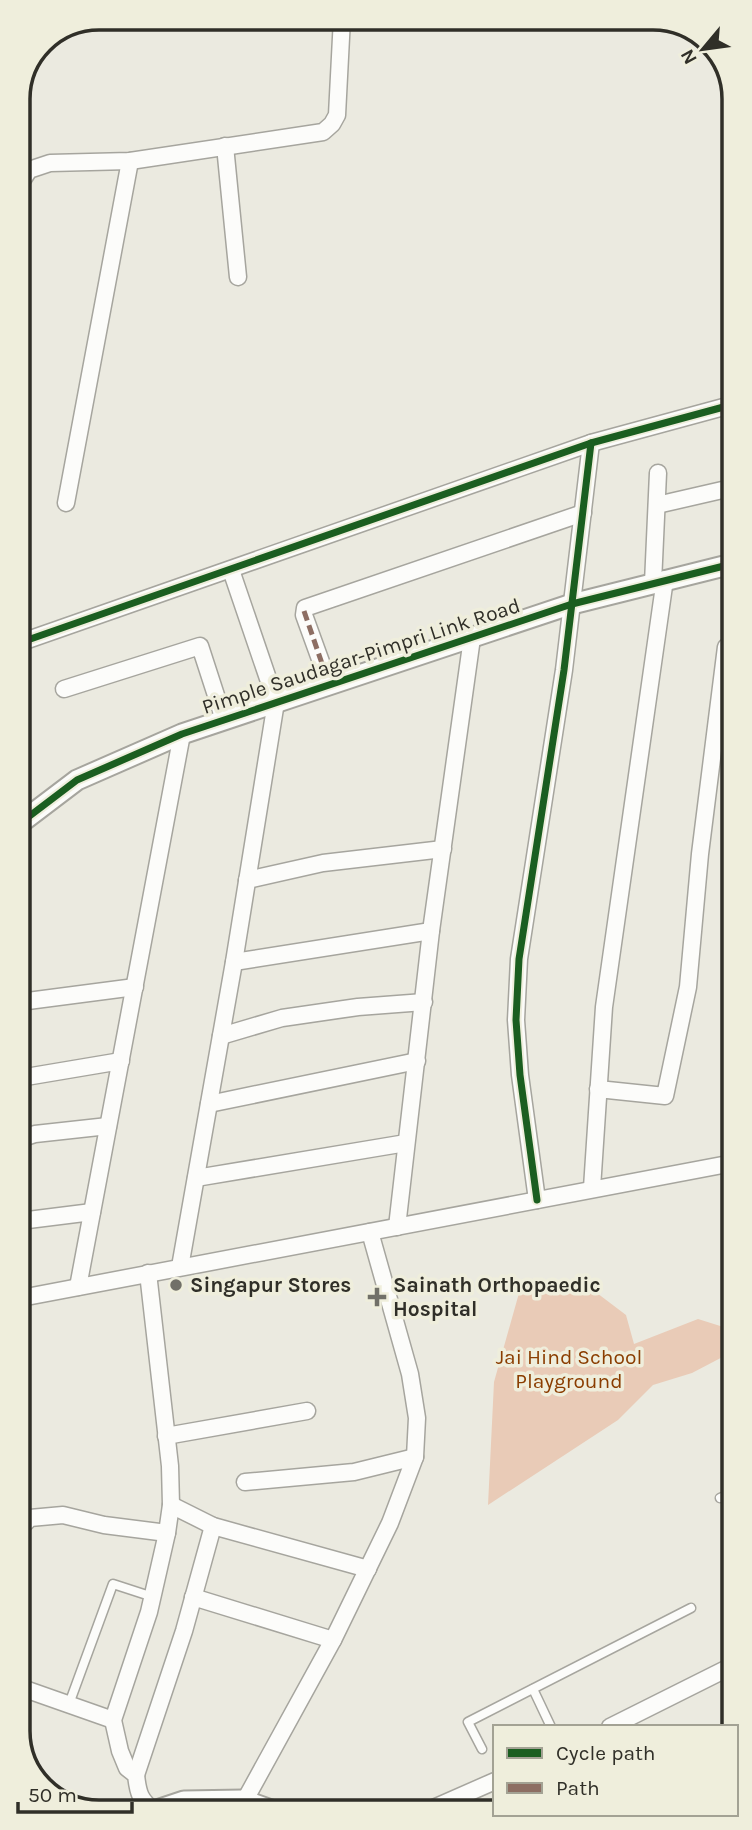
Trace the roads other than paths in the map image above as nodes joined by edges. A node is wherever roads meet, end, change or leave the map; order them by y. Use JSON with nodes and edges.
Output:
{"nodes":[{"id":1,"x":341,"y":30,"type":"edge"},
{"id":2,"x":225,"y":146,"type":"junction"},
{"id":3,"x":130,"y":161,"type":"junction"},
{"id":4,"x":30,"y":169,"type":"edge"},
{"id":5,"x":237,"y":277,"type":"dead end"},
{"id":6,"x":722,"y":407,"type":"edge"},
{"id":7,"x":591,"y":443,"type":"junction"},
{"id":8,"x":658,"y":473,"type":"dead end"},
{"id":9,"x":722,"y":490,"type":"edge"},
{"id":10,"x":66,"y":503,"type":"dead end"},
{"id":11,"x":657,"y":505,"type":"junction"},
{"id":12,"x":583,"y":513,"type":"junction"},
{"id":13,"x":722,"y":566,"type":"edge"},
{"id":14,"x":231,"y":570,"type":"junction"},
{"id":15,"x":659,"y":581,"type":"junction"},
{"id":16,"x":572,"y":604,"type":"junction"},
{"id":17,"x":472,"y":638,"type":"junction"},
{"id":18,"x":30,"y":639,"type":"edge"},
{"id":19,"x":722,"y":680,"type":"edge"},
{"id":20,"x":329,"y":684,"type":"junction"},
{"id":21,"x":64,"y":689,"type":"dead end"},
{"id":22,"x":276,"y":702,"type":"junction"},
{"id":23,"x":224,"y":720,"type":"junction"},
{"id":24,"x":183,"y":734,"type":"junction"},
{"id":25,"x":30,"y":816,"type":"edge"},
{"id":26,"x":443,"y":849,"type":"junction"},
{"id":27,"x":247,"y":880,"type":"junction"},
{"id":28,"x":431,"y":931,"type":"junction"},
{"id":29,"x":234,"y":962,"type":"junction"},
{"id":30,"x":135,"y":986,"type":"junction"},
{"id":31,"x":30,"y":1001,"type":"edge"},
{"id":32,"x":424,"y":1002,"type":"junction"},
{"id":33,"x":221,"y":1036,"type":"junction"},
{"id":34,"x":121,"y":1061,"type":"junction"},
{"id":35,"x":417,"y":1061,"type":"junction"},
{"id":36,"x":30,"y":1076,"type":"edge"},
{"id":37,"x":598,"y":1089,"type":"junction"},
{"id":38,"x":209,"y":1104,"type":"junction"},
{"id":39,"x":108,"y":1126,"type":"junction"},
{"id":40,"x":30,"y":1136,"type":"edge"},
{"id":41,"x":407,"y":1143,"type":"junction"},
{"id":42,"x":722,"y":1165,"type":"edge"},
{"id":43,"x":196,"y":1178,"type":"junction"},
{"id":44,"x":592,"y":1188,"type":"junction"},
{"id":45,"x":537,"y":1200,"type":"junction"},
{"id":46,"x":92,"y":1212,"type":"junction"},
{"id":47,"x":30,"y":1220,"type":"edge"},
{"id":48,"x":397,"y":1227,"type":"junction"},
{"id":49,"x":370,"y":1232,"type":"junction"},
{"id":50,"x":180,"y":1267,"type":"junction"},
{"id":51,"x":148,"y":1273,"type":"junction"},
{"id":52,"x":78,"y":1287,"type":"junction"},
{"id":53,"x":30,"y":1296,"type":"edge"},
{"id":54,"x":307,"y":1411,"type":"dead end"},
{"id":55,"x":166,"y":1436,"type":"junction"},
{"id":56,"x":415,"y":1457,"type":"junction"},
{"id":57,"x":245,"y":1482,"type":"dead end"},
{"id":58,"x":170,"y":1505,"type":"junction"},
{"id":59,"x":30,"y":1518,"type":"edge"},
{"id":60,"x":213,"y":1526,"type":"junction"},
{"id":61,"x":167,"y":1533,"type":"junction"},
{"id":62,"x":368,"y":1569,"type":"junction"},
{"id":63,"x":153,"y":1597,"type":"junction"},
{"id":64,"x":193,"y":1597,"type":"junction"},
{"id":65,"x":691,"y":1608,"type":"dead end"},
{"id":66,"x":333,"y":1640,"type":"junction"},
{"id":67,"x":722,"y":1672,"type":"edge"},
{"id":68,"x":533,"y":1689,"type":"junction"},
{"id":69,"x":30,"y":1691,"type":"edge"},
{"id":70,"x":69,"y":1704,"type":"junction"},
{"id":71,"x":113,"y":1720,"type":"junction"},
{"id":72,"x":637,"y":1721,"type":"edge"},
{"id":73,"x":550,"y":1725,"type":"edge"},
{"id":74,"x":619,"y":1725,"type":"edge"},
{"id":75,"x":482,"y":1749,"type":"dead end"},
{"id":76,"x":136,"y":1775,"type":"junction"},
{"id":77,"x":493,"y":1782,"type":"edge"},
{"id":78,"x":142,"y":1800,"type":"edge"},
{"id":79,"x":244,"y":1800,"type":"edge"},
{"id":80,"x":452,"y":1800,"type":"edge"}],
"edges":[{"from":1,"to":2,"type":"street"},
{"from":2,"to":3,"type":"street"},
{"from":2,"to":5,"type":"street"},
{"from":3,"to":4,"type":"street"},
{"from":3,"to":10,"type":"street"},
{"from":6,"to":7,"type":"street"},
{"from":7,"to":12,"type":"street"},
{"from":7,"to":14,"type":"street"},
{"from":8,"to":11,"type":"street"},
{"from":9,"to":11,"type":"street"},
{"from":11,"to":15,"type":"street"},
{"from":12,"to":16,"type":"street"},
{"from":12,"to":20,"type":"street"},
{"from":13,"to":15,"type":"street","name":"Pimple Saudagar-Pimpri Link Road"},
{"from":14,"to":18,"type":"street"},
{"from":14,"to":22,"type":"street"},
{"from":15,"to":16,"type":"street","name":"Pimple Saudagar-Pimpri Link Road"},
{"from":15,"to":37,"type":"street"},
{"from":16,"to":17,"type":"street","name":"Pimple Saudagar-Pimpri Link Road"},
{"from":16,"to":45,"type":"street"},
{"from":17,"to":20,"type":"street","name":"Pimple Saudagar-Pimpri Link Road"},
{"from":17,"to":26,"type":"street"},
{"from":19,"to":37,"type":"street"},
{"from":20,"to":22,"type":"street","name":"Pimple Saudagar-Pimpri Link Road"},
{"from":21,"to":23,"type":"street"},
{"from":22,"to":23,"type":"street","name":"Pimple Saudagar-Pimpri Link Road"},
{"from":22,"to":27,"type":"street"},
{"from":23,"to":24,"type":"street","name":"Pimple Saudagar-Pimpri Link Road"},
{"from":24,"to":25,"type":"street","name":"Pimple Saudagar-Pimpri Link Road"},
{"from":24,"to":30,"type":"street"},
{"from":26,"to":27,"type":"street"},
{"from":26,"to":28,"type":"street"},
{"from":27,"to":29,"type":"street"},
{"from":28,"to":29,"type":"street"},
{"from":28,"to":32,"type":"street"},
{"from":29,"to":33,"type":"street"},
{"from":30,"to":31,"type":"street"},
{"from":30,"to":34,"type":"street"},
{"from":32,"to":33,"type":"street"},
{"from":32,"to":35,"type":"street"},
{"from":33,"to":38,"type":"street"},
{"from":34,"to":36,"type":"street"},
{"from":34,"to":39,"type":"street"},
{"from":35,"to":38,"type":"street"},
{"from":35,"to":41,"type":"street"},
{"from":37,"to":44,"type":"street"},
{"from":38,"to":43,"type":"street"},
{"from":39,"to":40,"type":"street"},
{"from":39,"to":46,"type":"street"},
{"from":41,"to":43,"type":"street"},
{"from":41,"to":48,"type":"street"},
{"from":42,"to":44,"type":"street"},
{"from":43,"to":50,"type":"street"},
{"from":44,"to":45,"type":"street"},
{"from":45,"to":48,"type":"street"},
{"from":46,"to":47,"type":"street"},
{"from":46,"to":52,"type":"street"},
{"from":48,"to":49,"type":"street"},
{"from":49,"to":50,"type":"street"},
{"from":49,"to":56,"type":"street"},
{"from":50,"to":51,"type":"street"},
{"from":51,"to":52,"type":"street"},
{"from":51,"to":55,"type":"street"},
{"from":52,"to":53,"type":"street"},
{"from":54,"to":55,"type":"street"},
{"from":55,"to":58,"type":"street"},
{"from":56,"to":57,"type":"street"},
{"from":56,"to":62,"type":"street"},
{"from":58,"to":60,"type":"street"},
{"from":58,"to":61,"type":"street"},
{"from":59,"to":61,"type":"street"},
{"from":60,"to":62,"type":"street"},
{"from":60,"to":64,"type":"street"},
{"from":61,"to":63,"type":"street"},
{"from":62,"to":66,"type":"street"},
{"from":63,"to":70,"type":"lane"},
{"from":63,"to":71,"type":"street"},
{"from":64,"to":66,"type":"street"},
{"from":64,"to":76,"type":"street"},
{"from":65,"to":68,"type":"lane"},
{"from":66,"to":79,"type":"street"},
{"from":67,"to":72,"type":"street"},
{"from":68,"to":73,"type":"lane"},
{"from":68,"to":75,"type":"lane"},
{"from":69,"to":70,"type":"street"},
{"from":70,"to":71,"type":"street"},
{"from":71,"to":76,"type":"street"},
{"from":72,"to":74,"type":"street"},
{"from":76,"to":78,"type":"street"},
{"from":77,"to":80,"type":"street"}]}
